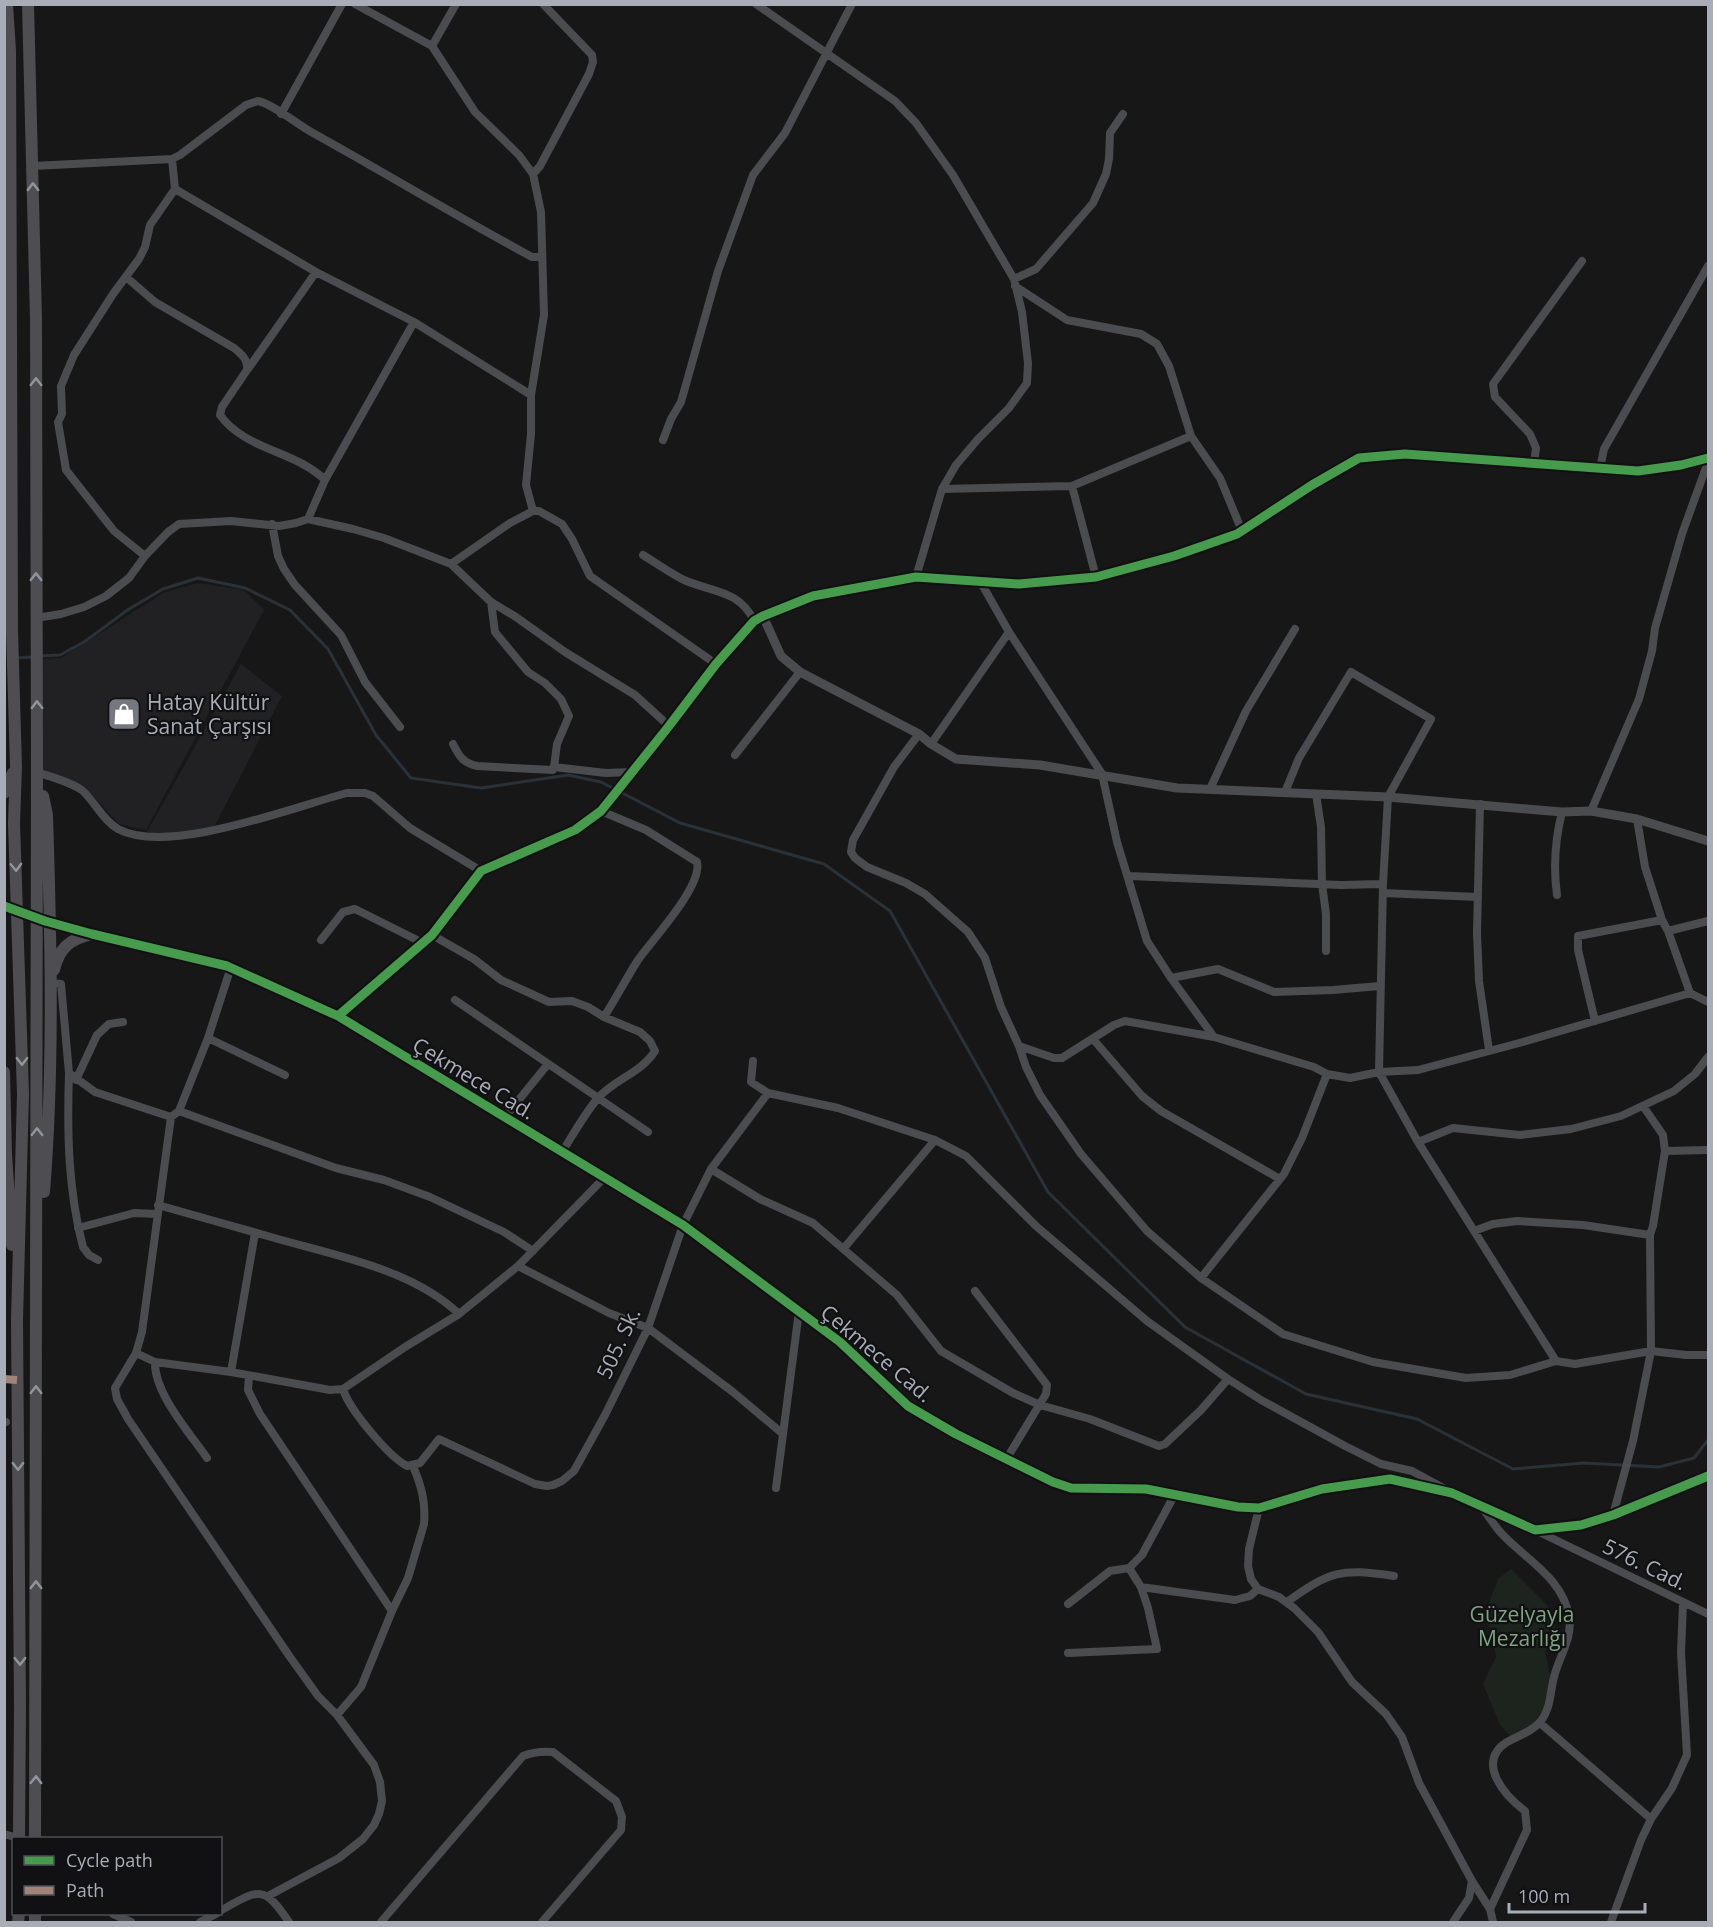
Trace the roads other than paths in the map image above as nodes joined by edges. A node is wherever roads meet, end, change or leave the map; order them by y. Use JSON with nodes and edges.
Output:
{"nodes":[{"id":1,"x":7,"y":4,"type":"edge"},
{"id":2,"x":28,"y":4,"type":"edge"},
{"id":3,"x":342,"y":4,"type":"edge"},
{"id":4,"x":355,"y":4,"type":"edge"},
{"id":5,"x":456,"y":4,"type":"edge"},
{"id":6,"x":543,"y":4,"type":"edge"},
{"id":7,"x":756,"y":4,"type":"edge"},
{"id":8,"x":852,"y":4,"type":"edge"},
{"id":9,"x":432,"y":46,"type":"junction"},
{"id":10,"x":827,"y":54,"type":"junction"},
{"id":11,"x":281,"y":114,"type":"junction"},
{"id":12,"x":1123,"y":114,"type":"dead end"},
{"id":13,"x":172,"y":159,"type":"junction"},
{"id":14,"x":33,"y":166,"type":"junction"},
{"id":15,"x":533,"y":174,"type":"junction"},
{"id":16,"x":175,"y":189,"type":"junction"},
{"id":17,"x":541,"y":257,"type":"junction"},
{"id":18,"x":1582,"y":261,"type":"dead end"},
{"id":19,"x":1708,"y":266,"type":"edge"},
{"id":20,"x":316,"y":272,"type":"junction"},
{"id":21,"x":126,"y":277,"type":"junction"},
{"id":22,"x":1015,"y":283,"type":"junction"},
{"id":23,"x":414,"y":322,"type":"junction"},
{"id":24,"x":248,"y":370,"type":"junction"},
{"id":25,"x":531,"y":395,"type":"junction"},
{"id":26,"x":1191,"y":436,"type":"junction"},
{"id":27,"x":663,"y":440,"type":"dead end"},
{"id":28,"x":1708,"y":460,"type":"edge"},
{"id":29,"x":1534,"y":463,"type":"junction"},
{"id":30,"x":1600,"y":468,"type":"junction"},
{"id":31,"x":325,"y":480,"type":"junction"},
{"id":32,"x":1072,"y":486,"type":"junction"},
{"id":33,"x":942,"y":489,"type":"junction"},
{"id":34,"x":532,"y":511,"type":"junction"},
{"id":35,"x":308,"y":519,"type":"junction"},
{"id":36,"x":272,"y":524,"type":"junction"},
{"id":37,"x":1242,"y":531,"type":"junction"},
{"id":38,"x":644,"y":555,"type":"dead end"},
{"id":39,"x":145,"y":556,"type":"junction"},
{"id":40,"x":451,"y":564,"type":"junction"},
{"id":41,"x":916,"y":577,"type":"junction"},
{"id":42,"x":1096,"y":577,"type":"junction"},
{"id":43,"x":980,"y":581,"type":"junction"},
{"id":44,"x":490,"y":602,"type":"junction"},
{"id":45,"x":36,"y":618,"type":"junction"},
{"id":46,"x":758,"y":619,"type":"junction"},
{"id":47,"x":1295,"y":629,"type":"dead end"},
{"id":48,"x":1009,"y":632,"type":"junction"},
{"id":49,"x":716,"y":664,"type":"junction"},
{"id":50,"x":800,"y":672,"type":"junction"},
{"id":51,"x":669,"y":726,"type":"junction"},
{"id":52,"x":400,"y":727,"type":"dead end"},
{"id":53,"x":919,"y":734,"type":"junction"},
{"id":54,"x":453,"y":744,"type":"dead end"},
{"id":55,"x":931,"y":744,"type":"junction"},
{"id":56,"x":735,"y":754,"type":"dead end"},
{"id":57,"x":16,"y":766,"type":"junction"},
{"id":58,"x":37,"y":767,"type":"junction"},
{"id":59,"x":554,"y":767,"type":"junction"},
{"id":60,"x":632,"y":772,"type":"junction"},
{"id":61,"x":1102,"y":774,"type":"junction"},
{"id":62,"x":1210,"y":789,"type":"junction"},
{"id":63,"x":1285,"y":792,"type":"junction"},
{"id":64,"x":4,"y":793,"type":"edge"},
{"id":65,"x":1316,"y":794,"type":"junction"},
{"id":66,"x":1388,"y":797,"type":"junction"},
{"id":67,"x":1480,"y":804,"type":"junction"},
{"id":68,"x":601,"y":811,"type":"junction"},
{"id":69,"x":1591,"y":811,"type":"junction"},
{"id":70,"x":1563,"y":812,"type":"junction"},
{"id":71,"x":1637,"y":819,"type":"junction"},
{"id":72,"x":1708,"y":841,"type":"edge"},
{"id":73,"x":481,"y":871,"type":"junction"},
{"id":74,"x":1129,"y":876,"type":"junction"},
{"id":75,"x":1322,"y":884,"type":"junction"},
{"id":76,"x":1383,"y":889,"type":"junction"},
{"id":77,"x":1557,"y":896,"type":"dead end"},
{"id":78,"x":1478,"y":897,"type":"junction"},
{"id":79,"x":6,"y":907,"type":"edge"},
{"id":80,"x":1662,"y":920,"type":"junction"},
{"id":81,"x":1708,"y":921,"type":"edge"},
{"id":82,"x":48,"y":922,"type":"junction"},
{"id":83,"x":1668,"y":931,"type":"junction"},
{"id":84,"x":92,"y":934,"type":"junction"},
{"id":85,"x":432,"y":935,"type":"junction"},
{"id":86,"x":321,"y":940,"type":"dead end"},
{"id":87,"x":423,"y":944,"type":"junction"},
{"id":88,"x":1326,"y":951,"type":"dead end"},
{"id":89,"x":231,"y":968,"type":"junction"},
{"id":90,"x":1171,"y":978,"type":"junction"},
{"id":91,"x":51,"y":983,"type":"junction"},
{"id":92,"x":1380,"y":986,"type":"junction"},
{"id":93,"x":1690,"y":993,"type":"junction"},
{"id":94,"x":455,"y":1000,"type":"dead end"},
{"id":95,"x":1708,"y":1002,"type":"edge"},
{"id":96,"x":338,"y":1016,"type":"junction"},
{"id":97,"x":604,"y":1017,"type":"junction"},
{"id":98,"x":1595,"y":1021,"type":"junction"},
{"id":99,"x":123,"y":1022,"type":"dead end"},
{"id":100,"x":1214,"y":1037,"type":"junction"},
{"id":101,"x":208,"y":1038,"type":"junction"},
{"id":102,"x":1094,"y":1039,"type":"junction"},
{"id":103,"x":1019,"y":1046,"type":"junction"},
{"id":104,"x":1489,"y":1050,"type":"junction"},
{"id":105,"x":1708,"y":1057,"type":"edge"},
{"id":106,"x":753,"y":1061,"type":"dead end"},
{"id":107,"x":548,"y":1064,"type":"junction"},
{"id":108,"x":4,"y":1072,"type":"edge"},
{"id":109,"x":1379,"y":1072,"type":"junction"},
{"id":110,"x":69,"y":1073,"type":"junction"},
{"id":111,"x":1327,"y":1074,"type":"junction"},
{"id":112,"x":285,"y":1075,"type":"dead end"},
{"id":113,"x":76,"y":1080,"type":"junction"},
{"id":114,"x":768,"y":1093,"type":"junction"},
{"id":115,"x":598,"y":1098,"type":"junction"},
{"id":116,"x":1642,"y":1106,"type":"junction"},
{"id":117,"x":5,"y":1109,"type":"edge"},
{"id":118,"x":179,"y":1111,"type":"junction"},
{"id":119,"x":171,"y":1117,"type":"junction"},
{"id":120,"x":504,"y":1118,"type":"junction"},
{"id":121,"x":648,"y":1132,"type":"dead end"},
{"id":122,"x":935,"y":1140,"type":"junction"},
{"id":123,"x":1418,"y":1142,"type":"junction"},
{"id":124,"x":1708,"y":1150,"type":"edge"},
{"id":125,"x":1665,"y":1151,"type":"junction"},
{"id":126,"x":562,"y":1152,"type":"junction"},
{"id":127,"x":711,"y":1169,"type":"junction"},
{"id":128,"x":604,"y":1178,"type":"junction"},
{"id":129,"x":1280,"y":1179,"type":"junction"},
{"id":130,"x":158,"y":1209,"type":"junction"},
{"id":131,"x":683,"y":1225,"type":"junction"},
{"id":132,"x":78,"y":1228,"type":"junction"},
{"id":133,"x":1474,"y":1231,"type":"junction"},
{"id":134,"x":255,"y":1233,"type":"junction"},
{"id":135,"x":1650,"y":1235,"type":"junction"},
{"id":136,"x":844,"y":1248,"type":"junction"},
{"id":137,"x":533,"y":1251,"type":"junction"},
{"id":138,"x":98,"y":1260,"type":"dead end"},
{"id":139,"x":518,"y":1266,"type":"junction"},
{"id":140,"x":1201,"y":1278,"type":"junction"},
{"id":141,"x":975,"y":1291,"type":"dead end"},
{"id":142,"x":35,"y":1294,"type":"junction"},
{"id":143,"x":799,"y":1311,"type":"junction"},
{"id":144,"x":459,"y":1314,"type":"junction"},
{"id":145,"x":17,"y":1320,"type":"junction"},
{"id":146,"x":648,"y":1328,"type":"junction"},
{"id":147,"x":1651,"y":1352,"type":"junction"},
{"id":148,"x":135,"y":1353,"type":"junction"},
{"id":149,"x":1708,"y":1355,"type":"edge"},
{"id":150,"x":1556,"y":1361,"type":"junction"},
{"id":151,"x":155,"y":1362,"type":"junction"},
{"id":152,"x":231,"y":1372,"type":"junction"},
{"id":153,"x":249,"y":1376,"type":"junction"},
{"id":154,"x":1228,"y":1379,"type":"junction"},
{"id":155,"x":343,"y":1389,"type":"junction"},
{"id":156,"x":1040,"y":1405,"type":"junction"},
{"id":157,"x":783,"y":1434,"type":"junction"},
{"id":158,"x":207,"y":1458,"type":"dead end"},
{"id":159,"x":1007,"y":1458,"type":"junction"},
{"id":160,"x":412,"y":1466,"type":"junction"},
{"id":161,"x":1708,"y":1476,"type":"edge"},
{"id":162,"x":776,"y":1488,"type":"dead end"},
{"id":163,"x":1452,"y":1493,"type":"junction"},
{"id":164,"x":1175,"y":1494,"type":"junction"},
{"id":165,"x":1482,"y":1507,"type":"junction"},
{"id":166,"x":1258,"y":1508,"type":"junction"},
{"id":167,"x":1613,"y":1515,"type":"junction"},
{"id":168,"x":1535,"y":1530,"type":"junction"},
{"id":169,"x":1129,"y":1568,"type":"junction"},
{"id":170,"x":1394,"y":1576,"type":"dead end"},
{"id":171,"x":1141,"y":1587,"type":"junction"},
{"id":172,"x":1258,"y":1588,"type":"junction"},
{"id":173,"x":1287,"y":1602,"type":"junction"},
{"id":174,"x":1683,"y":1603,"type":"junction"},
{"id":175,"x":1068,"y":1604,"type":"dead end"},
{"id":176,"x":392,"y":1611,"type":"junction"},
{"id":177,"x":1708,"y":1614,"type":"edge"},
{"id":178,"x":1068,"y":1653,"type":"dead end"},
{"id":179,"x":337,"y":1714,"type":"junction"},
{"id":180,"x":1540,"y":1722,"type":"junction"},
{"id":181,"x":1651,"y":1819,"type":"junction"},
{"id":182,"x":19,"y":1837,"type":"edge"},
{"id":183,"x":35,"y":1837,"type":"edge"},
{"id":184,"x":1472,"y":1881,"type":"junction"},
{"id":185,"x":268,"y":1896,"type":"junction"},
{"id":186,"x":222,"y":1910,"type":"edge"},
{"id":187,"x":1490,"y":1910,"type":"junction"},
{"id":188,"x":115,"y":1915,"type":"edge"},
{"id":189,"x":214,"y":1915,"type":"edge"},
{"id":190,"x":131,"y":1923,"type":"edge"},
{"id":191,"x":200,"y":1923,"type":"edge"},
{"id":192,"x":289,"y":1923,"type":"edge"},
{"id":193,"x":381,"y":1923,"type":"edge"},
{"id":194,"x":542,"y":1923,"type":"edge"},
{"id":195,"x":1453,"y":1923,"type":"edge"},
{"id":196,"x":1493,"y":1923,"type":"edge"},
{"id":197,"x":1611,"y":1923,"type":"edge"}],
"edges":[{"from":1,"to":57,"type":"highway"},
{"from":2,"to":14,"type":"highway"},
{"from":3,"to":11,"type":"street"},
{"from":4,"to":9,"type":"street"},
{"from":5,"to":9,"type":"street"},
{"from":6,"to":15,"type":"street"},
{"from":7,"to":10,"type":"street"},
{"from":8,"to":10,"type":"street"},
{"from":9,"to":15,"type":"street"},
{"from":10,"to":22,"type":"street"},
{"from":10,"to":27,"type":"street"},
{"from":11,"to":13,"type":"street"},
{"from":11,"to":17,"type":"street"},
{"from":12,"to":22,"type":"street"},
{"from":13,"to":14,"type":"street"},
{"from":13,"to":16,"type":"street"},
{"from":45,"to":14,"type":"highway","one_way":true},
{"from":15,"to":17,"type":"street"},
{"from":16,"to":20,"type":"street"},
{"from":16,"to":21,"type":"street"},
{"from":17,"to":25,"type":"street"},
{"from":18,"to":29,"type":"street"},
{"from":19,"to":30,"type":"street"},
{"from":20,"to":23,"type":"street"},
{"from":20,"to":24,"type":"street"},
{"from":21,"to":24,"type":"street"},
{"from":21,"to":39,"type":"street"},
{"from":22,"to":26,"type":"street"},
{"from":22,"to":33,"type":"street"},
{"from":23,"to":25,"type":"street"},
{"from":23,"to":31,"type":"street"},
{"from":24,"to":31,"type":"street"},
{"from":25,"to":34,"type":"street"},
{"from":26,"to":32,"type":"street"},
{"from":26,"to":37,"type":"street"},
{"from":28,"to":30,"type":"street"},
{"from":28,"to":69,"type":"street"},
{"from":29,"to":30,"type":"street"},
{"from":29,"to":37,"type":"street"},
{"from":31,"to":35,"type":"street"},
{"from":32,"to":33,"type":"street"},
{"from":32,"to":42,"type":"street"},
{"from":33,"to":41,"type":"street"},
{"from":34,"to":40,"type":"street"},
{"from":34,"to":49,"type":"street"},
{"from":35,"to":36,"type":"street"},
{"from":35,"to":40,"type":"street"},
{"from":36,"to":39,"type":"street"},
{"from":36,"to":52,"type":"street"},
{"from":37,"to":42,"type":"street"},
{"from":38,"to":46,"type":"street"},
{"from":39,"to":45,"type":"street"},
{"from":40,"to":44,"type":"street"},
{"from":41,"to":43,"type":"street"},
{"from":41,"to":46,"type":"street"},
{"from":42,"to":43,"type":"street"},
{"from":43,"to":48,"type":"street"},
{"from":44,"to":51,"type":"street"},
{"from":44,"to":59,"type":"street"},
{"from":58,"to":45,"type":"highway","one_way":true},
{"from":46,"to":49,"type":"street"},
{"from":46,"to":50,"type":"street"},
{"from":47,"to":62,"type":"street"},
{"from":48,"to":55,"type":"street"},
{"from":48,"to":61,"type":"street"},
{"from":49,"to":51,"type":"street"},
{"from":50,"to":53,"type":"street"},
{"from":50,"to":56,"type":"street"},
{"from":51,"to":60,"type":"street"},
{"from":53,"to":55,"type":"street"},
{"from":53,"to":103,"type":"street"},
{"from":54,"to":59,"type":"street"},
{"from":55,"to":61,"type":"street"},
{"from":57,"to":64,"type":"highway"},
{"from":57,"to":145,"type":"highway","one_way":true},
{"from":58,"to":73,"type":"street"},
{"from":58,"to":82,"type":"highway"},
{"from":142,"to":58,"type":"highway","one_way":true},
{"from":59,"to":60,"type":"street"},
{"from":60,"to":68,"type":"street"},
{"from":61,"to":62,"type":"street"},
{"from":61,"to":74,"type":"street"},
{"from":62,"to":63,"type":"street"},
{"from":63,"to":65,"type":"street"},
{"from":63,"to":66,"type":"street"},
{"from":65,"to":66,"type":"street"},
{"from":65,"to":75,"type":"street"},
{"from":66,"to":67,"type":"street"},
{"from":66,"to":76,"type":"street"},
{"from":67,"to":70,"type":"street"},
{"from":67,"to":78,"type":"street"},
{"from":68,"to":73,"type":"street"},
{"from":68,"to":97,"type":"street"},
{"from":69,"to":70,"type":"street"},
{"from":69,"to":71,"type":"street"},
{"from":70,"to":77,"type":"street"},
{"from":71,"to":72,"type":"street"},
{"from":71,"to":80,"type":"street"},
{"from":73,"to":85,"type":"street"},
{"from":74,"to":75,"type":"street"},
{"from":74,"to":90,"type":"street"},
{"from":75,"to":76,"type":"street"},
{"from":75,"to":88,"type":"street"},
{"from":76,"to":78,"type":"street"},
{"from":76,"to":92,"type":"street"},
{"from":78,"to":104,"type":"street"},
{"from":79,"to":82,"type":"street","name":"Çekmece Cad."},
{"from":80,"to":83,"type":"street"},
{"from":80,"to":98,"type":"street"},
{"from":81,"to":83,"type":"street"},
{"from":82,"to":84,"type":"street","name":"Çekmece Cad."},
{"from":82,"to":91,"type":"highway"},
{"from":83,"to":93,"type":"street"},
{"from":84,"to":89,"type":"street","name":"Çekmece Cad."},
{"from":84,"to":91,"type":"highway"},
{"from":85,"to":87,"type":"street"},
{"from":85,"to":97,"type":"street"},
{"from":86,"to":87,"type":"street"},
{"from":87,"to":96,"type":"street"},
{"from":89,"to":96,"type":"street","name":"Çekmece Cad."},
{"from":89,"to":101,"type":"street"},
{"from":90,"to":92,"type":"street"},
{"from":90,"to":100,"type":"street"},
{"from":91,"to":110,"type":"street"},
{"from":91,"to":142,"type":"highway"},
{"from":92,"to":109,"type":"street"},
{"from":93,"to":95,"type":"street"},
{"from":93,"to":98,"type":"street"},
{"from":94,"to":107,"type":"street"},
{"from":96,"to":120,"type":"street","name":"Çekmece Cad."},
{"from":97,"to":115,"type":"street"},
{"from":98,"to":104,"type":"street"},
{"from":99,"to":113,"type":"street"},
{"from":100,"to":102,"type":"street"},
{"from":100,"to":111,"type":"street"},
{"from":101,"to":112,"type":"street"},
{"from":101,"to":118,"type":"street"},
{"from":102,"to":103,"type":"street"},
{"from":102,"to":129,"type":"street"},
{"from":103,"to":140,"type":"street"},
{"from":104,"to":109,"type":"street"},
{"from":105,"to":116,"type":"street"},
{"from":106,"to":114,"type":"street"},
{"from":107,"to":115,"type":"street"},
{"from":107,"to":120,"type":"street"},
{"from":108,"to":117,"type":"highway"},
{"from":109,"to":111,"type":"street"},
{"from":109,"to":123,"type":"street"},
{"from":110,"to":113,"type":"street"},
{"from":110,"to":132,"type":"street"},
{"from":111,"to":129,"type":"street"},
{"from":113,"to":119,"type":"street"},
{"from":114,"to":122,"type":"street"},
{"from":114,"to":127,"type":"street","name":"505. Sk."},
{"from":115,"to":121,"type":"street"},
{"from":115,"to":126,"type":"street"},
{"from":116,"to":123,"type":"street"},
{"from":116,"to":125,"type":"street"},
{"from":117,"to":145,"type":"highway"},
{"from":118,"to":119,"type":"street"},
{"from":118,"to":137,"type":"street"},
{"from":119,"to":130,"type":"street"},
{"from":120,"to":126,"type":"street","name":"Çekmece Cad."},
{"from":122,"to":136,"type":"street"},
{"from":122,"to":154,"type":"street"},
{"from":123,"to":133,"type":"street"},
{"from":124,"to":125,"type":"street"},
{"from":125,"to":135,"type":"street"},
{"from":126,"to":128,"type":"street","name":"Çekmece Cad."},
{"from":127,"to":131,"type":"street","name":"505. Sk."},
{"from":127,"to":136,"type":"street"},
{"from":128,"to":131,"type":"street","name":"Çekmece Cad."},
{"from":128,"to":137,"type":"street"},
{"from":129,"to":140,"type":"street"},
{"from":130,"to":132,"type":"street"},
{"from":130,"to":134,"type":"street"},
{"from":130,"to":148,"type":"street"},
{"from":131,"to":143,"type":"street","name":"Çekmece Cad."},
{"from":131,"to":146,"type":"street","name":"505. Sk."},
{"from":132,"to":138,"type":"street"},
{"from":133,"to":135,"type":"street"},
{"from":133,"to":150,"type":"street"},
{"from":134,"to":144,"type":"street"},
{"from":134,"to":152,"type":"street"},
{"from":135,"to":147,"type":"street"},
{"from":136,"to":156,"type":"street"},
{"from":137,"to":139,"type":"street"},
{"from":139,"to":144,"type":"street"},
{"from":139,"to":146,"type":"street"},
{"from":140,"to":150,"type":"street"},
{"from":141,"to":156,"type":"street"},
{"from":183,"to":142,"type":"highway","one_way":true},
{"from":143,"to":157,"type":"street"},
{"from":143,"to":159,"type":"street","name":"Çekmece Cad."},
{"from":144,"to":155,"type":"street"},
{"from":145,"to":182,"type":"highway","one_way":true},
{"from":146,"to":157,"type":"street"},
{"from":146,"to":160,"type":"street","name":"505. Sk."},
{"from":147,"to":149,"type":"street"},
{"from":147,"to":150,"type":"street"},
{"from":147,"to":167,"type":"street"},
{"from":148,"to":151,"type":"street"},
{"from":148,"to":179,"type":"street"},
{"from":151,"to":152,"type":"street"},
{"from":151,"to":158,"type":"street"},
{"from":152,"to":153,"type":"street"},
{"from":153,"to":155,"type":"street"},
{"from":153,"to":176,"type":"street"},
{"from":154,"to":156,"type":"street"},
{"from":154,"to":163,"type":"street"},
{"from":155,"to":160,"type":"street"},
{"from":156,"to":159,"type":"street"},
{"from":157,"to":162,"type":"street"},
{"from":159,"to":164,"type":"street","name":"Çekmece Cad."},
{"from":160,"to":176,"type":"street"},
{"from":161,"to":167,"type":"street","name":"Çekmece Cad."},
{"from":163,"to":165,"type":"street","name":"Çekmece Cad."},
{"from":163,"to":166,"type":"street","name":"Çekmece Cad."},
{"from":164,"to":166,"type":"street","name":"Çekmece Cad."},
{"from":164,"to":169,"type":"street"},
{"from":165,"to":168,"type":"street","name":"Çekmece Cad."},
{"from":165,"to":180,"type":"street"},
{"from":166,"to":172,"type":"street"},
{"from":167,"to":168,"type":"street","name":"Çekmece Cad."},
{"from":168,"to":174,"type":"street","name":"576. Cad."},
{"from":169,"to":171,"type":"street"},
{"from":169,"to":175,"type":"street"},
{"from":170,"to":173,"type":"street"},
{"from":171,"to":172,"type":"street"},
{"from":171,"to":178,"type":"street"},
{"from":172,"to":173,"type":"street"},
{"from":173,"to":184,"type":"street"},
{"from":174,"to":177,"type":"street","name":"576. Cad."},
{"from":174,"to":181,"type":"street"},
{"from":176,"to":179,"type":"street"},
{"from":179,"to":185,"type":"street"},
{"from":180,"to":181,"type":"street"},
{"from":180,"to":187,"type":"street"},
{"from":181,"to":197,"type":"street"},
{"from":184,"to":187,"type":"street"},
{"from":184,"to":195,"type":"street"},
{"from":185,"to":186,"type":"street"},
{"from":185,"to":192,"type":"street"},
{"from":187,"to":196,"type":"street"},
{"from":188,"to":190,"type":"street"},
{"from":189,"to":191,"type":"street"},
{"from":193,"to":194,"type":"street"}]}
